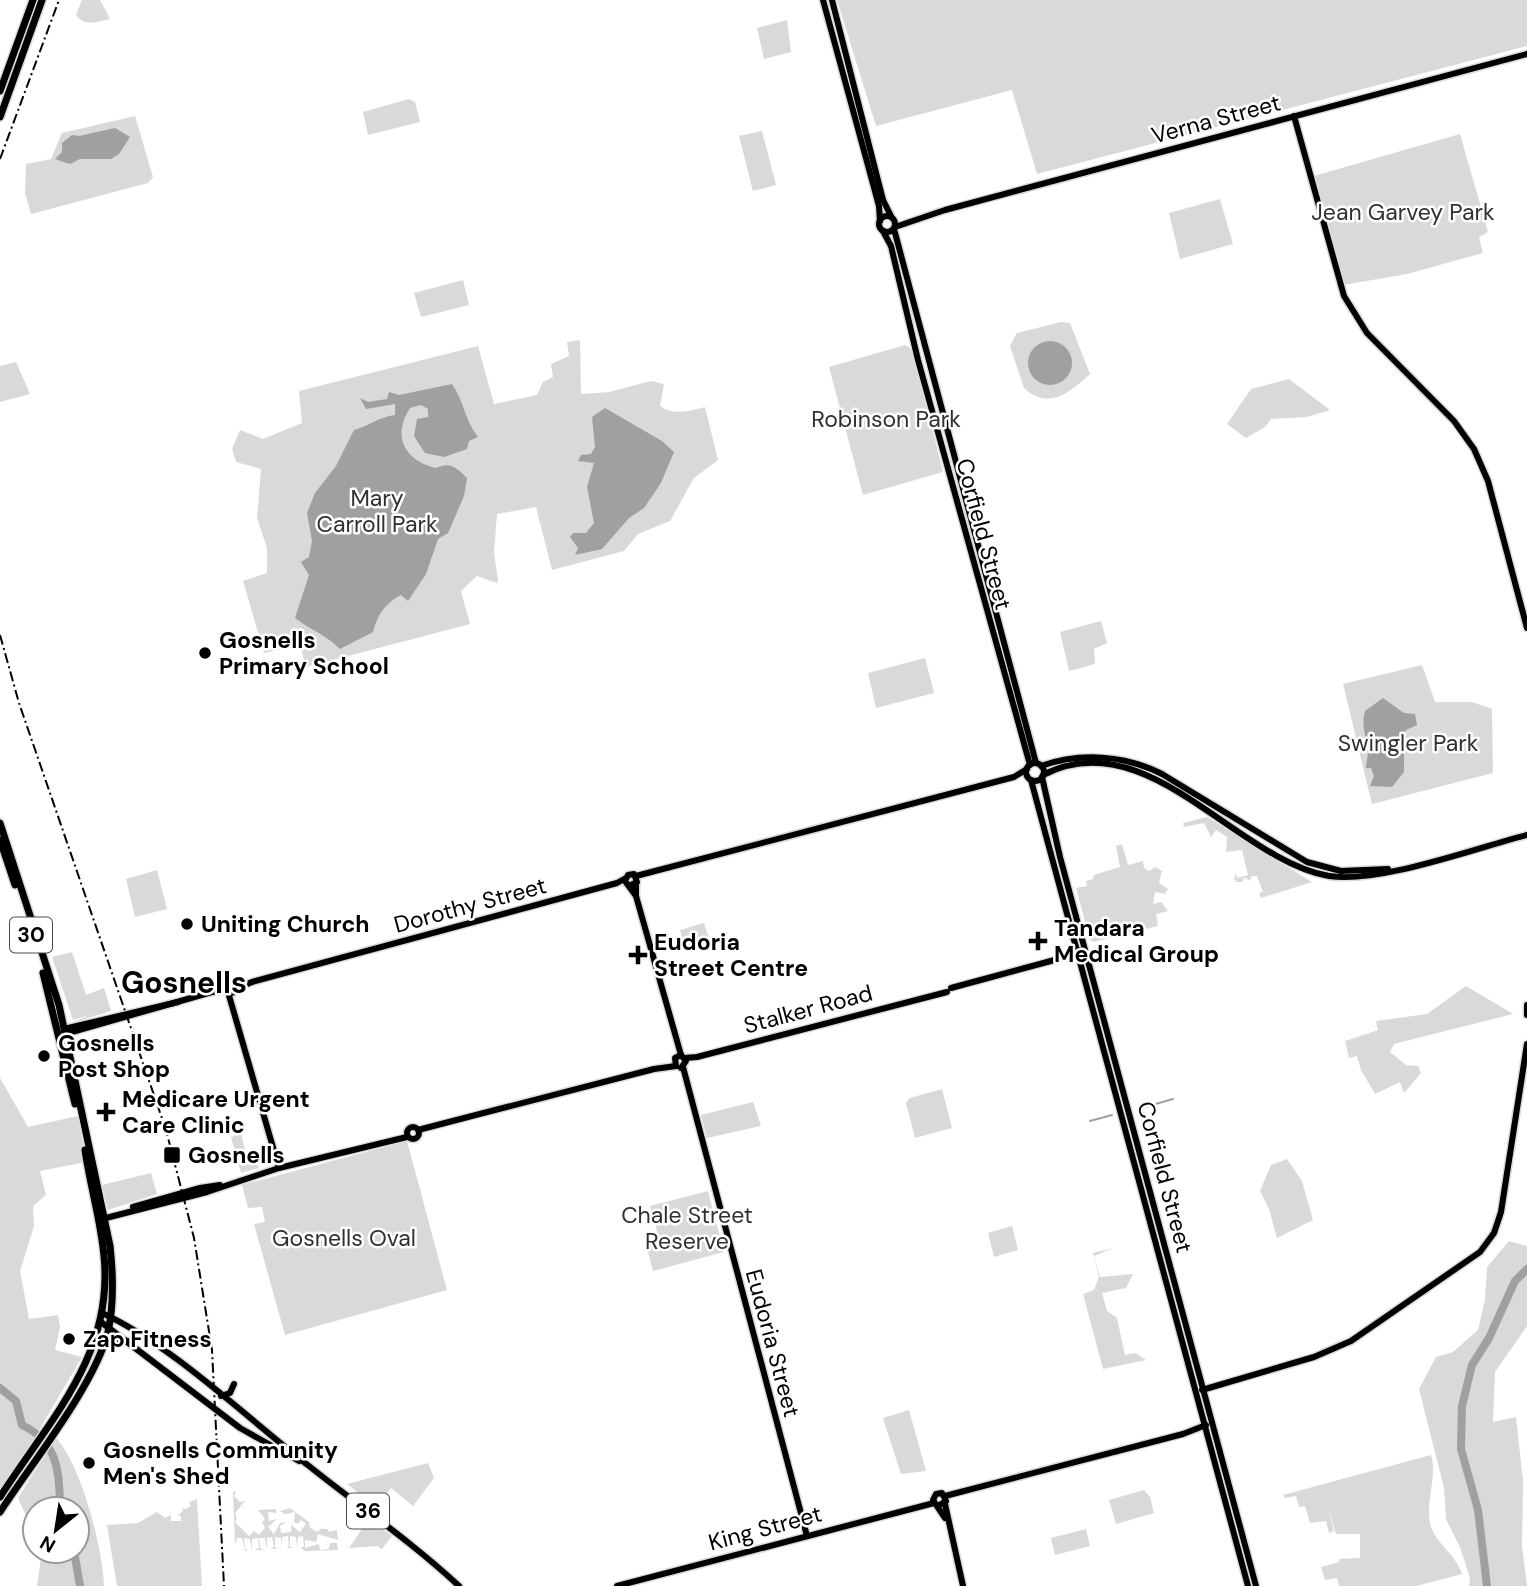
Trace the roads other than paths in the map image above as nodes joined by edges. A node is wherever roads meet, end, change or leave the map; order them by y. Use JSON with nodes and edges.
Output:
{"nodes":[{"id":1,"x":33,"y":0,"type":"edge"},
{"id":2,"x":42,"y":0,"type":"edge"},
{"id":3,"x":823,"y":0,"type":"edge"},
{"id":4,"x":832,"y":0,"type":"edge"},
{"id":5,"x":1527,"y":54,"type":"edge"},
{"id":6,"x":0,"y":91,"type":"edge"},
{"id":7,"x":1294,"y":116,"type":"junction"},
{"id":8,"x":0,"y":117,"type":"edge"},
{"id":9,"x":865,"y":124,"type":"junction"},
{"id":10,"x":864,"y":152,"type":"junction"},
{"id":11,"x":892,"y":218,"type":"junction"},
{"id":12,"x":914,"y":219,"type":"junction"},
{"id":13,"x":880,"y":221,"type":"junction"},
{"id":14,"x":895,"y":228,"type":"junction"},
{"id":15,"x":883,"y":231,"type":"junction"},
{"id":16,"x":1527,"y":628,"type":"edge"},
{"id":17,"x":1033,"y":766,"type":"junction"},
{"id":18,"x":1043,"y":776,"type":"junction"},
{"id":19,"x":1014,"y":777,"type":"junction"},
{"id":20,"x":1029,"y":778,"type":"junction"},
{"id":21,"x":0,"y":823,"type":"edge"},
{"id":22,"x":1527,"y":835,"type":"edge"},
{"id":23,"x":0,"y":840,"type":"edge"},
{"id":24,"x":1400,"y":868,"type":"junction"},
{"id":25,"x":632,"y":882,"type":"junction"},
{"id":26,"x":1086,"y":948,"type":"junction"},
{"id":27,"x":1077,"y":951,"type":"junction"},
{"id":28,"x":1088,"y":957,"type":"junction"},
{"id":29,"x":1062,"y":958,"type":"junction"},
{"id":30,"x":1079,"y":959,"type":"junction"},
{"id":31,"x":231,"y":989,"type":"junction"},
{"id":32,"x":1527,"y":1005,"type":"edge"},
{"id":33,"x":1527,"y":1015,"type":"edge"},
{"id":34,"x":65,"y":1032,"type":"junction"},
{"id":35,"x":1527,"y":1044,"type":"edge"},
{"id":36,"x":680,"y":1062,"type":"junction"},
{"id":37,"x":279,"y":1168,"type":"junction"},
{"id":38,"x":100,"y":1217,"type":"junction"},
{"id":39,"x":104,"y":1317,"type":"junction"},
{"id":40,"x":109,"y":1326,"type":"junction"},
{"id":41,"x":146,"y":1340,"type":"junction"},
{"id":42,"x":105,"y":1342,"type":"junction"},
{"id":43,"x":136,"y":1347,"type":"junction"},
{"id":44,"x":196,"y":1382,"type":"dead end"},
{"id":45,"x":234,"y":1384,"type":"dead end"},
{"id":46,"x":187,"y":1388,"type":"junction"},
{"id":47,"x":1199,"y":1388,"type":"junction"},
{"id":48,"x":221,"y":1396,"type":"junction"},
{"id":49,"x":55,"y":1421,"type":"junction"},
{"id":50,"x":1209,"y":1428,"type":"junction"},
{"id":51,"x":282,"y":1442,"type":"junction"},
{"id":52,"x":278,"y":1449,"type":"junction"},
{"id":53,"x":28,"y":1462,"type":"junction"},
{"id":54,"x":306,"y":1464,"type":"junction"},
{"id":55,"x":0,"y":1497,"type":"edge"},
{"id":56,"x":940,"y":1501,"type":"junction"},
{"id":57,"x":0,"y":1512,"type":"edge"},
{"id":58,"x":807,"y":1536,"type":"junction"},
{"id":59,"x":459,"y":1586,"type":"edge"},
{"id":60,"x":617,"y":1586,"type":"edge"},
{"id":61,"x":964,"y":1586,"type":"edge"},
{"id":62,"x":1248,"y":1586,"type":"edge"},
{"id":63,"x":1256,"y":1586,"type":"edge"}],
"edges":[{"from":1,"to":6,"type":"highway"},
{"from":2,"to":8,"type":"highway"},
{"from":3,"to":10,"type":"main road"},
{"from":4,"to":9,"type":"main road"},
{"from":5,"to":7,"type":"main road","name":"Verna Street"},
{"from":7,"to":12,"type":"main road","name":"Verna Street"},
{"from":7,"to":16,"type":"main road"},
{"from":9,"to":10,"type":"main road"},
{"from":9,"to":11,"type":"main road"},
{"from":10,"to":13,"type":"main road"},
{"from":11,"to":12,"type":"main road","name":"Verna Street"},
{"from":11,"to":13,"type":"main road"},
{"from":11,"to":14,"type":"main road"},
{"from":12,"to":14,"type":"main road","name":"Verna Street"},
{"from":13,"to":15,"type":"main road"},
{"from":14,"to":15,"type":"main road"},
{"from":14,"to":17,"type":"main road","name":"Corfield Street"},
{"from":15,"to":17,"type":"main road","name":"Corfield Street"},
{"from":17,"to":18,"type":"main road","name":"Corfield Street"},
{"from":17,"to":19,"type":"main road","name":"Dorothy Street"},
{"from":17,"to":20,"type":"main road","name":"Corfield Street"},
{"from":17,"to":24,"type":"main road"},
{"from":18,"to":20,"type":"main road","name":"Dorothy Street"},
{"from":18,"to":24,"type":"main road","name":"Dorothy Street"},
{"from":18,"to":26,"type":"main road","name":"Corfield Street"},
{"from":19,"to":20,"type":"main road","name":"Dorothy Street"},
{"from":19,"to":25,"type":"main road","name":"Dorothy Street"},
{"from":20,"to":27,"type":"main road","name":"Corfield Street"},
{"from":21,"to":34,"type":"highway","number":"30"},
{"from":22,"to":24,"type":"main road"},
{"from":23,"to":38,"type":"highway","number":"30"},
{"from":25,"to":31,"type":"main road","name":"Dorothy Street"},
{"from":25,"to":36,"type":"main road","name":"Eudoria Street"},
{"from":26,"to":27,"type":"main road","name":"Stalker Road"},
{"from":26,"to":28,"type":"main road","name":"Corfield Street"},
{"from":27,"to":29,"type":"main road","name":"Stalker Road"},
{"from":27,"to":30,"type":"main road","name":"Corfield Street"},
{"from":28,"to":30,"type":"main road","name":"Stalker Road"},
{"from":28,"to":47,"type":"main road","name":"Corfield Street"},
{"from":29,"to":30,"type":"main road","name":"Stalker Road"},
{"from":29,"to":36,"type":"main road","name":"Stalker Road"},
{"from":30,"to":47,"type":"main road","name":"Corfield Street"},
{"from":31,"to":34,"type":"main road","name":"Dorothy Street"},
{"from":31,"to":37,"type":"main road"},
{"from":32,"to":33,"type":"main road"},
{"from":34,"to":38,"type":"highway","number":"30"},
{"from":35,"to":47,"type":"main road"},
{"from":36,"to":37,"type":"main road","name":"Stalker Road"},
{"from":36,"to":58,"type":"main road","name":"Eudoria Street"},
{"from":37,"to":38,"type":"main road"},
{"from":38,"to":39,"type":"highway","number":"30"},
{"from":39,"to":40,"type":"highway","number":"30"},
{"from":39,"to":41,"type":"main road","number":"36"},
{"from":39,"to":49,"type":"highway","number":"30"},
{"from":40,"to":42,"type":"highway","number":"30"},
{"from":40,"to":43,"type":"main road","number":"36"},
{"from":41,"to":43,"type":"main road"},
{"from":41,"to":48,"type":"main road","number":"36"},
{"from":42,"to":43,"type":"highway"},
{"from":42,"to":49,"type":"highway","number":"30"},
{"from":43,"to":46,"type":"main road","number":"36"},
{"from":44,"to":46,"type":"main road"},
{"from":45,"to":48,"type":"main road"},
{"from":46,"to":52,"type":"main road","number":"36"},
{"from":47,"to":50,"type":"main road","name":"Corfield Street"},
{"from":48,"to":51,"type":"main road","number":"36"},
{"from":49,"to":53,"type":"highway","number":"30"},
{"from":50,"to":56,"type":"main road","name":"King Street"},
{"from":50,"to":62,"type":"main road","name":"Corfield Street"},
{"from":50,"to":63,"type":"main road","name":"Corfield Street"},
{"from":51,"to":52,"type":"main road"},
{"from":51,"to":54,"type":"main road","number":"36"},
{"from":52,"to":54,"type":"main road","number":"36"},
{"from":53,"to":55,"type":"highway","number":"30"},
{"from":53,"to":57,"type":"highway","number":"30"},
{"from":54,"to":59,"type":"main road","number":"36"},
{"from":56,"to":58,"type":"main road","name":"King Street"},
{"from":56,"to":61,"type":"main road"},
{"from":58,"to":60,"type":"main road","name":"King Street"}]}
